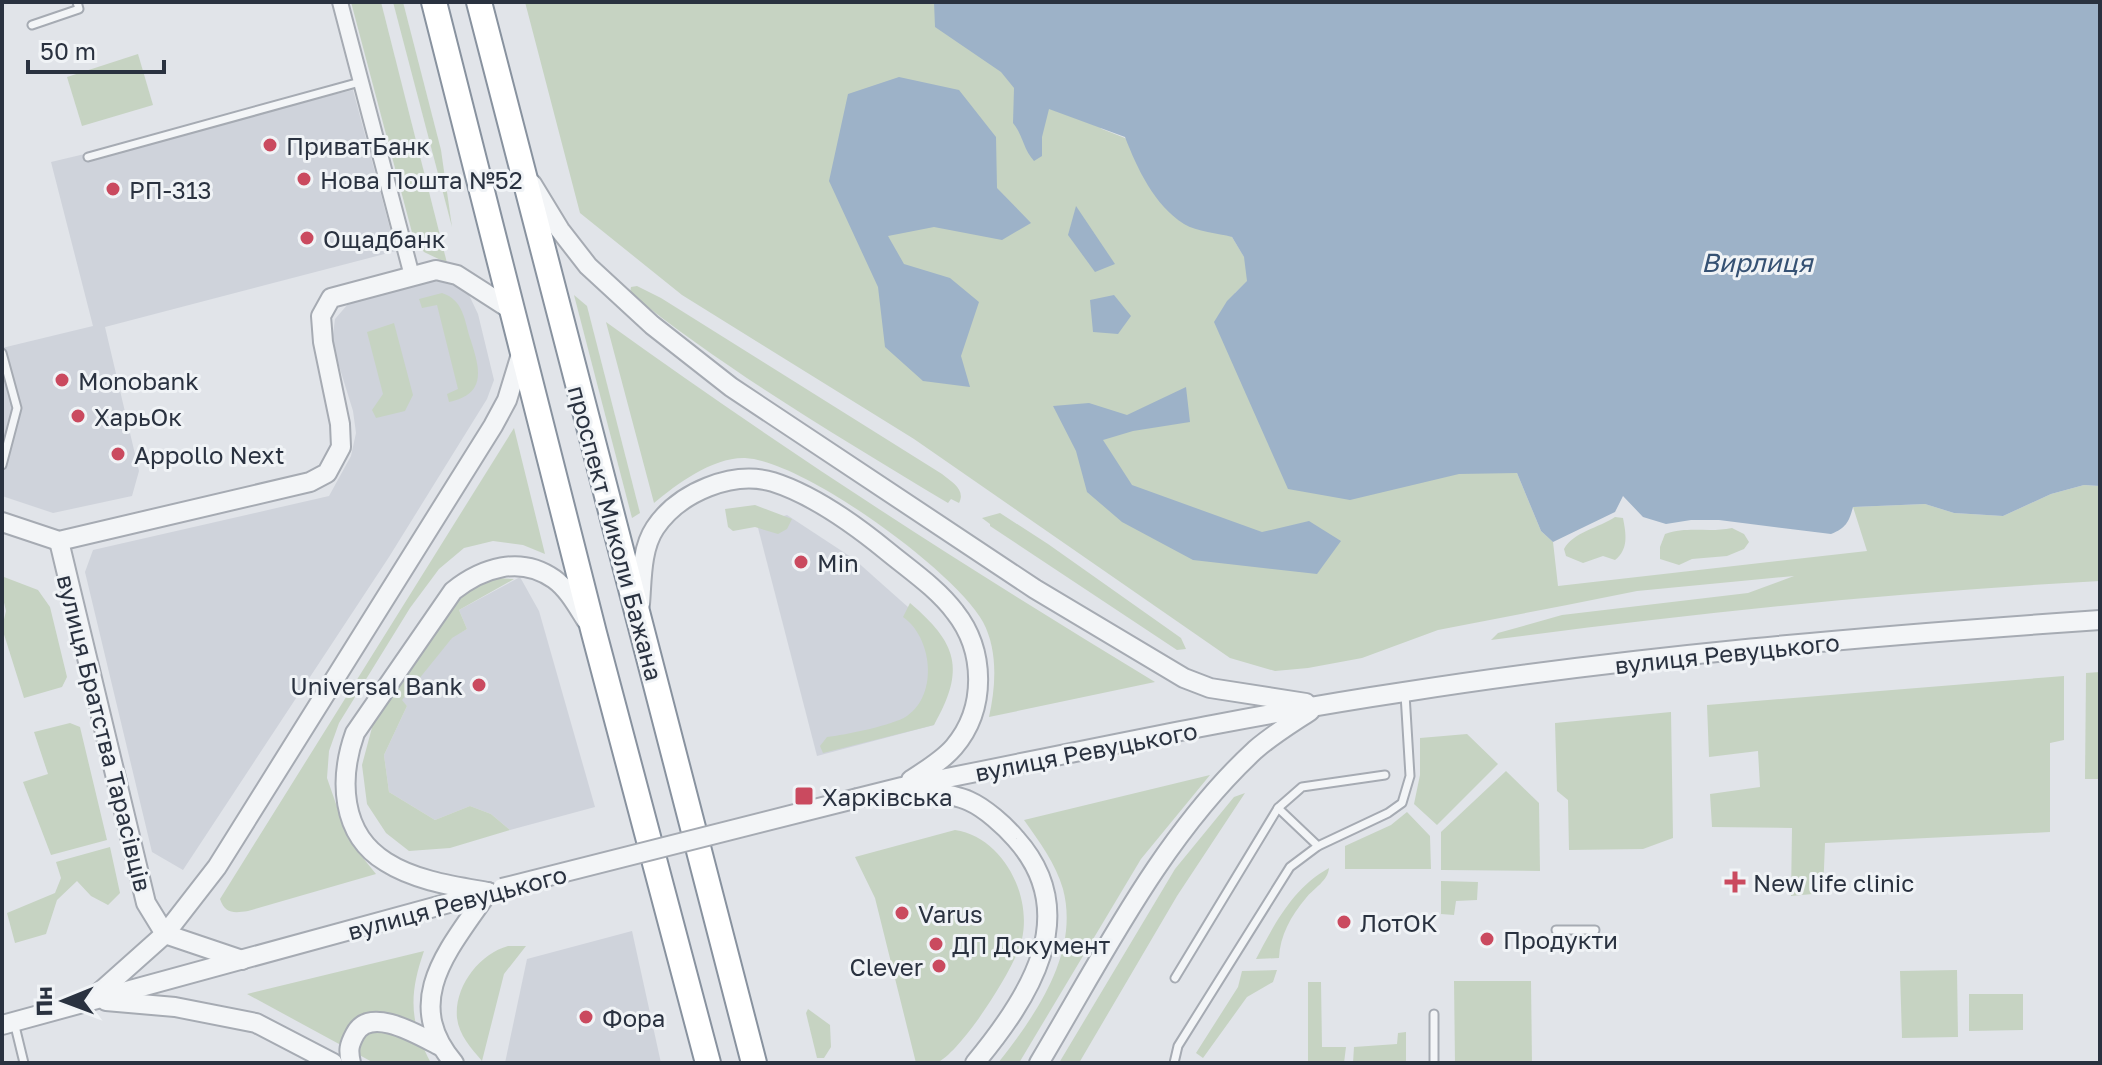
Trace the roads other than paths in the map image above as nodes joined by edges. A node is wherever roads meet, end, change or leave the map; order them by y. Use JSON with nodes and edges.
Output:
{"nodes":[{"id":1,"x":77,"y":2,"type":"edge"},
{"id":2,"x":340,"y":2,"type":"edge"},
{"id":3,"x":434,"y":2,"type":"edge"},
{"id":4,"x":479,"y":2,"type":"edge"},
{"id":5,"x":32,"y":25,"type":"dead end"},
{"id":6,"x":360,"y":82,"type":"junction"},
{"id":7,"x":88,"y":157,"type":"dead end"},
{"id":8,"x":521,"y":166,"type":"junction"},
{"id":9,"x":412,"y":276,"type":"junction"},
{"id":10,"x":513,"y":311,"type":"junction"},
{"id":11,"x":522,"y":348,"type":"junction"},
{"id":12,"x":2,"y":353,"type":"edge"},
{"id":13,"x":2,"y":465,"type":"edge"},
{"id":14,"x":2,"y":522,"type":"edge"},
{"id":15,"x":59,"y":541,"type":"junction"},
{"id":16,"x":2100,"y":620,"type":"edge"},
{"id":17,"x":639,"y":623,"type":"junction"},
{"id":18,"x":594,"y":633,"type":"junction"},
{"id":19,"x":1405,"y":692,"type":"junction"},
{"id":20,"x":1321,"y":705,"type":"junction"},
{"id":21,"x":1385,"y":775,"type":"dead end"},
{"id":22,"x":902,"y":787,"type":"junction"},
{"id":23,"x":1278,"y":808,"type":"junction"},
{"id":24,"x":1318,"y":846,"type":"junction"},
{"id":25,"x":495,"y":890,"type":"junction"},
{"id":26,"x":1556,"y":930,"type":"dead end"},
{"id":27,"x":1595,"y":930,"type":"dead end"},
{"id":28,"x":165,"y":934,"type":"junction"},
{"id":29,"x":243,"y":960,"type":"junction"},
{"id":30,"x":1175,"y":978,"type":"dead end"},
{"id":31,"x":91,"y":1000,"type":"junction"},
{"id":32,"x":1434,"y":1014,"type":"dead end"},
{"id":33,"x":8,"y":1023,"type":"edge"},
{"id":34,"x":744,"y":1024,"type":"junction"},
{"id":35,"x":700,"y":1034,"type":"junction"},
{"id":36,"x":440,"y":1046,"type":"junction"},
{"id":37,"x":24,"y":1063,"type":"edge"},
{"id":38,"x":333,"y":1063,"type":"edge"},
{"id":39,"x":351,"y":1063,"type":"edge"},
{"id":40,"x":454,"y":1063,"type":"edge"},
{"id":41,"x":695,"y":1063,"type":"edge"},
{"id":42,"x":708,"y":1063,"type":"edge"},
{"id":43,"x":754,"y":1063,"type":"edge"},
{"id":44,"x":768,"y":1063,"type":"edge"},
{"id":45,"x":975,"y":1063,"type":"edge"},
{"id":46,"x":1039,"y":1063,"type":"edge"},
{"id":47,"x":1174,"y":1063,"type":"edge"},
{"id":48,"x":1434,"y":1063,"type":"edge"}],
"edges":[{"from":1,"to":5,"type":"lane"},
{"from":2,"to":6,"type":"street"},
{"from":3,"to":10,"type":"highway","name":"проспект Миколи Бажана"},
{"from":4,"to":8,"type":"highway","name":"проспект Миколи Бажана"},
{"from":6,"to":7,"type":"lane"},
{"from":6,"to":9,"type":"street"},
{"from":8,"to":17,"type":"highway","name":"проспект Миколи Бажана"},
{"from":8,"to":20,"type":"street"},
{"from":9,"to":10,"type":"street","name":"вулиця Братства Тарасівців"},
{"from":9,"to":15,"type":"street","name":"вулиця Братства Тарасівців"},
{"from":10,"to":11,"type":"highway","name":"проспект Миколи Бажана"},
{"from":11,"to":18,"type":"highway","name":"проспект Миколи Бажана"},
{"from":11,"to":28,"type":"street"},
{"from":12,"to":13,"type":"lane"},
{"from":14,"to":15,"type":"street","name":"вулиця Братства Тарасівців"},
{"from":15,"to":28,"type":"street","name":"вулиця Братства Тарасівців"},
{"from":16,"to":19,"type":"street","name":"вулиця Ревуцького"},
{"from":17,"to":22,"type":"street"},
{"from":17,"to":34,"type":"highway","name":"проспект Миколи Бажана"},
{"from":18,"to":25,"type":"street"},
{"from":18,"to":35,"type":"highway","name":"проспект Миколи Бажана"},
{"from":19,"to":20,"type":"street","name":"вулиця Ревуцького"},
{"from":19,"to":24,"type":"lane"},
{"from":20,"to":22,"type":"street","name":"вулиця Ревуцького"},
{"from":20,"to":46,"type":"street"},
{"from":21,"to":23,"type":"lane"},
{"from":22,"to":25,"type":"street","name":"вулиця Ревуцького","bridge":true},
{"from":22,"to":45,"type":"street"},
{"from":23,"to":24,"type":"lane"},
{"from":23,"to":30,"type":"lane"},
{"from":24,"to":47,"type":"lane"},
{"from":25,"to":29,"type":"street","name":"вулиця Ревуцького"},
{"from":25,"to":36,"type":"street"},
{"from":26,"to":27,"type":"lane"},
{"from":28,"to":29,"type":"street"},
{"from":28,"to":31,"type":"street"},
{"from":29,"to":31,"type":"street","name":"вулиця Ревуцького"},
{"from":31,"to":33,"type":"street","name":"вулиця Ревуцького"},
{"from":31,"to":38,"type":"street"},
{"from":32,"to":48,"type":"lane"},
{"from":33,"to":37,"type":"lane"},
{"from":34,"to":43,"type":"highway","name":"проспект Миколи Бажана"},
{"from":34,"to":44,"type":"street"},
{"from":35,"to":41,"type":"street"},
{"from":35,"to":42,"type":"highway","name":"проспект Миколи Бажана"},
{"from":36,"to":39,"type":"street"},
{"from":36,"to":40,"type":"street"}]}
